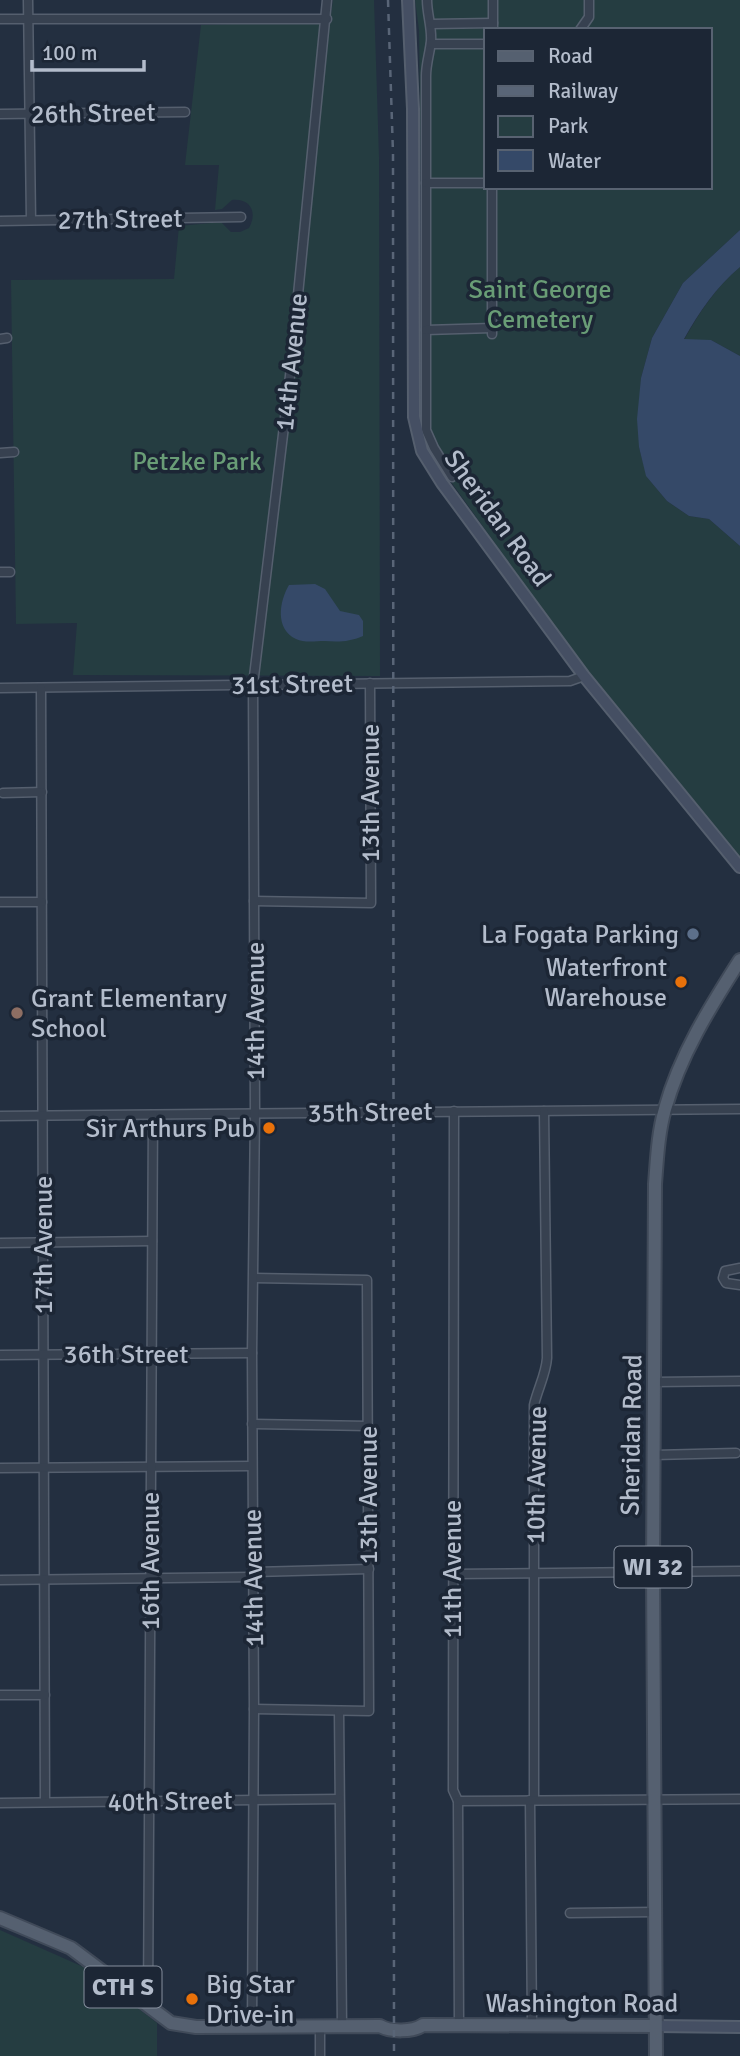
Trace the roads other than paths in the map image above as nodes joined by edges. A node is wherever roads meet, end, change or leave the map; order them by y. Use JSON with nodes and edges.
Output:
{"nodes":[{"id":1,"x":28,"y":0,"type":"edge"},
{"id":2,"x":327,"y":0,"type":"edge"},
{"id":3,"x":408,"y":0,"type":"edge"},
{"id":4,"x":426,"y":0,"type":"edge"},
{"id":5,"x":493,"y":0,"type":"edge"},
{"id":6,"x":589,"y":0,"type":"edge"},
{"id":7,"x":0,"y":19,"type":"edge"},
{"id":8,"x":327,"y":19,"type":"junction"},
{"id":9,"x":29,"y":20,"type":"junction"},
{"id":10,"x":431,"y":24,"type":"junction"},
{"id":11,"x":493,"y":26,"type":"edge"},
{"id":12,"x":584,"y":28,"type":"edge"},
{"id":13,"x":431,"y":44,"type":"junction"},
{"id":14,"x":484,"y":44,"type":"edge"},
{"id":15,"x":185,"y":112,"type":"dead end"},
{"id":16,"x":0,"y":114,"type":"edge"},
{"id":17,"x":29,"y":114,"type":"junction"},
{"id":18,"x":426,"y":183,"type":"junction"},
{"id":19,"x":484,"y":183,"type":"edge"},
{"id":20,"x":492,"y":189,"type":"edge"},
{"id":21,"x":241,"y":217,"type":"dead end"},
{"id":22,"x":31,"y":220,"type":"junction"},
{"id":23,"x":0,"y":221,"type":"edge"},
{"id":24,"x":426,"y":330,"type":"junction"},
{"id":25,"x":15,"y":452,"type":"dead end"},
{"id":26,"x":0,"y":453,"type":"edge"},
{"id":27,"x":452,"y":477,"type":"dead end"},
{"id":28,"x":0,"y":572,"type":"edge"},
{"id":29,"x":10,"y":572,"type":"dead end"},
{"id":30,"x":584,"y":676,"type":"junction"},
{"id":31,"x":370,"y":683,"type":"junction"},
{"id":32,"x":253,"y":685,"type":"junction"},
{"id":33,"x":0,"y":688,"type":"edge"},
{"id":34,"x":41,"y":688,"type":"junction"},
{"id":35,"x":42,"y":792,"type":"junction"},
{"id":36,"x":3,"y":793,"type":"dead end"},
{"id":37,"x":740,"y":867,"type":"edge"},
{"id":38,"x":254,"y":901,"type":"junction"},
{"id":39,"x":0,"y":902,"type":"edge"},
{"id":40,"x":42,"y":902,"type":"junction"},
{"id":41,"x":740,"y":960,"type":"edge"},
{"id":42,"x":665,"y":1109,"type":"junction"},
{"id":43,"x":740,"y":1109,"type":"edge"},
{"id":44,"x":454,"y":1111,"type":"junction"},
{"id":45,"x":544,"y":1111,"type":"junction"},
{"id":46,"x":255,"y":1114,"type":"junction"},
{"id":47,"x":153,"y":1115,"type":"junction"},
{"id":48,"x":0,"y":1116,"type":"edge"},
{"id":49,"x":43,"y":1116,"type":"junction"},
{"id":50,"x":152,"y":1241,"type":"junction"},
{"id":51,"x":43,"y":1242,"type":"junction"},
{"id":52,"x":0,"y":1243,"type":"edge"},
{"id":53,"x":740,"y":1268,"type":"edge"},
{"id":54,"x":254,"y":1278,"type":"junction"},
{"id":55,"x":740,"y":1284,"type":"edge"},
{"id":56,"x":252,"y":1353,"type":"junction"},
{"id":57,"x":151,"y":1354,"type":"junction"},
{"id":58,"x":0,"y":1355,"type":"edge"},
{"id":59,"x":44,"y":1355,"type":"junction"},
{"id":60,"x":740,"y":1381,"type":"edge"},
{"id":61,"x":655,"y":1382,"type":"junction"},
{"id":62,"x":252,"y":1424,"type":"junction"},
{"id":63,"x":368,"y":1426,"type":"junction"},
{"id":64,"x":736,"y":1453,"type":"dead end"},
{"id":65,"x":654,"y":1455,"type":"junction"},
{"id":66,"x":252,"y":1466,"type":"junction"},
{"id":67,"x":151,"y":1467,"type":"junction"},
{"id":68,"x":0,"y":1468,"type":"edge"},
{"id":69,"x":44,"y":1468,"type":"junction"},
{"id":70,"x":369,"y":1569,"type":"junction"},
{"id":71,"x":740,"y":1571,"type":"edge"},
{"id":72,"x":653,"y":1572,"type":"junction"},
{"id":73,"x":451,"y":1574,"type":"junction"},
{"id":74,"x":534,"y":1574,"type":"junction"},
{"id":75,"x":253,"y":1575,"type":"junction"},
{"id":76,"x":150,"y":1578,"type":"junction"},
{"id":77,"x":0,"y":1580,"type":"edge"},
{"id":78,"x":45,"y":1580,"type":"junction"},
{"id":79,"x":0,"y":1695,"type":"edge"},
{"id":80,"x":45,"y":1695,"type":"junction"},
{"id":81,"x":254,"y":1709,"type":"junction"},
{"id":82,"x":339,"y":1711,"type":"junction"},
{"id":83,"x":339,"y":1799,"type":"junction"},
{"id":84,"x":740,"y":1799,"type":"edge"},
{"id":85,"x":254,"y":1800,"type":"junction"},
{"id":86,"x":532,"y":1800,"type":"junction"},
{"id":87,"x":149,"y":1801,"type":"junction"},
{"id":88,"x":458,"y":1801,"type":"junction"},
{"id":89,"x":654,"y":1801,"type":"junction"},
{"id":90,"x":0,"y":1802,"type":"edge"},
{"id":91,"x":46,"y":1802,"type":"junction"},
{"id":92,"x":654,"y":1912,"type":"junction"},
{"id":93,"x":570,"y":1913,"type":"dead end"},
{"id":94,"x":0,"y":1918,"type":"edge"},
{"id":95,"x":148,"y":2007,"type":"junction"},
{"id":96,"x":252,"y":2025,"type":"junction"},
{"id":97,"x":459,"y":2025,"type":"junction"},
{"id":98,"x":532,"y":2025,"type":"junction"},
{"id":99,"x":320,"y":2026,"type":"junction"},
{"id":100,"x":655,"y":2026,"type":"junction"},
{"id":101,"x":342,"y":2027,"type":"junction"},
{"id":102,"x":740,"y":2027,"type":"edge"},
{"id":103,"x":320,"y":2056,"type":"edge"},
{"id":104,"x":656,"y":2056,"type":"edge"}],
"edges":[{"from":1,"to":9,"type":"street"},
{"from":2,"to":8,"type":"street","name":"14th Avenue"},
{"from":3,"to":30,"type":"street","name":"Sheridan Road"},
{"from":4,"to":10,"type":"street"},
{"from":5,"to":11,"type":"street"},
{"from":6,"to":12,"type":"street"},
{"from":7,"to":9,"type":"street"},
{"from":8,"to":9,"type":"street"},
{"from":8,"to":32,"type":"street","name":"14th Avenue"},
{"from":9,"to":17,"type":"street"},
{"from":10,"to":11,"type":"street"},
{"from":10,"to":13,"type":"street"},
{"from":13,"to":14,"type":"street"},
{"from":13,"to":18,"type":"street"},
{"from":15,"to":17,"type":"street","name":"26th Street"},
{"from":16,"to":17,"type":"street","name":"26th Street"},
{"from":17,"to":22,"type":"street"},
{"from":18,"to":19,"type":"street"},
{"from":18,"to":24,"type":"street"},
{"from":20,"to":24,"type":"street"},
{"from":21,"to":22,"type":"street","name":"27th Street"},
{"from":22,"to":23,"type":"street","name":"27th Street"},
{"from":24,"to":27,"type":"street"},
{"from":25,"to":26,"type":"street"},
{"from":28,"to":29,"type":"street"},
{"from":30,"to":31,"type":"street","name":"31st Street"},
{"from":30,"to":37,"type":"street","name":"Sheridan Road"},
{"from":31,"to":32,"type":"street","name":"31st Street"},
{"from":31,"to":38,"type":"street","name":"13th Avenue"},
{"from":32,"to":34,"type":"street","name":"31st Street"},
{"from":32,"to":38,"type":"street","name":"14th Avenue"},
{"from":33,"to":34,"type":"street","name":"31st Street"},
{"from":34,"to":35,"type":"street","name":"17th Avenue"},
{"from":35,"to":36,"type":"street"},
{"from":35,"to":40,"type":"street","name":"17th Avenue"},
{"from":38,"to":46,"type":"street","name":"14th Avenue"},
{"from":39,"to":40,"type":"street"},
{"from":40,"to":49,"type":"street","name":"17th Avenue"},
{"from":41,"to":42,"type":"main road","name":"Sheridan Road","number":"WI 32"},
{"from":42,"to":43,"type":"street","name":"35th Street"},
{"from":42,"to":45,"type":"street","name":"35th Street"},
{"from":42,"to":61,"type":"main road","name":"Sheridan Road","number":"WI 32"},
{"from":44,"to":45,"type":"street","name":"35th Street"},
{"from":44,"to":46,"type":"street","name":"35th Street"},
{"from":44,"to":73,"type":"street","name":"11th Avenue"},
{"from":45,"to":74,"type":"street","name":"10th Avenue"},
{"from":46,"to":47,"type":"street","name":"35th Street"},
{"from":46,"to":54,"type":"street","name":"14th Avenue"},
{"from":47,"to":49,"type":"street","name":"35th Street"},
{"from":47,"to":50,"type":"street","name":"16th Avenue"},
{"from":48,"to":49,"type":"street","name":"35th Street"},
{"from":49,"to":51,"type":"street","name":"17th Avenue"},
{"from":50,"to":51,"type":"street"},
{"from":50,"to":57,"type":"street","name":"16th Avenue"},
{"from":51,"to":52,"type":"street"},
{"from":51,"to":59,"type":"street","name":"17th Avenue"},
{"from":53,"to":55,"type":"street"},
{"from":54,"to":56,"type":"street","name":"14th Avenue"},
{"from":54,"to":63,"type":"street","name":"13th Avenue"},
{"from":56,"to":57,"type":"street","name":"36th Street"},
{"from":56,"to":62,"type":"street","name":"14th Avenue"},
{"from":57,"to":59,"type":"street","name":"36th Street"},
{"from":57,"to":67,"type":"street","name":"16th Avenue"},
{"from":58,"to":59,"type":"street","name":"36th Street"},
{"from":59,"to":69,"type":"street","name":"17th Avenue"},
{"from":60,"to":61,"type":"street"},
{"from":61,"to":65,"type":"main road","name":"Sheridan Road","number":"WI 32"},
{"from":62,"to":63,"type":"street"},
{"from":62,"to":66,"type":"street","name":"14th Avenue"},
{"from":63,"to":70,"type":"street","name":"13th Avenue"},
{"from":64,"to":65,"type":"street"},
{"from":65,"to":72,"type":"main road","name":"Sheridan Road","number":"WI 32"},
{"from":66,"to":67,"type":"street"},
{"from":66,"to":75,"type":"street","name":"14th Avenue"},
{"from":67,"to":69,"type":"street"},
{"from":67,"to":76,"type":"street","name":"16th Avenue"},
{"from":68,"to":69,"type":"street"},
{"from":69,"to":78,"type":"street","name":"17th Avenue"},
{"from":70,"to":75,"type":"street"},
{"from":70,"to":82,"type":"street","name":"13th Avenue"},
{"from":71,"to":72,"type":"street"},
{"from":72,"to":74,"type":"street"},
{"from":72,"to":89,"type":"main road","name":"Sheridan Road","number":"WI 32"},
{"from":73,"to":74,"type":"street"},
{"from":73,"to":88,"type":"street","name":"11th Avenue"},
{"from":74,"to":86,"type":"street","name":"10th Avenue"},
{"from":75,"to":76,"type":"street"},
{"from":75,"to":81,"type":"street","name":"14th Avenue"},
{"from":76,"to":78,"type":"street"},
{"from":76,"to":87,"type":"street","name":"16th Avenue"},
{"from":77,"to":78,"type":"street"},
{"from":78,"to":80,"type":"street","name":"17th Avenue"},
{"from":79,"to":80,"type":"street"},
{"from":80,"to":91,"type":"street","name":"17th Avenue"},
{"from":81,"to":82,"type":"street"},
{"from":81,"to":85,"type":"street","name":"14th Avenue"},
{"from":82,"to":83,"type":"street"},
{"from":83,"to":85,"type":"street","name":"40th Street"},
{"from":83,"to":101,"type":"street"},
{"from":84,"to":89,"type":"street"},
{"from":85,"to":87,"type":"street","name":"40th Street"},
{"from":85,"to":96,"type":"street","name":"14th Avenue"},
{"from":86,"to":88,"type":"street"},
{"from":86,"to":89,"type":"street"},
{"from":86,"to":98,"type":"street","name":"10th Avenue"},
{"from":87,"to":91,"type":"street","name":"40th Street"},
{"from":87,"to":95,"type":"street","name":"16th Avenue"},
{"from":88,"to":97,"type":"street","name":"11th Avenue"},
{"from":89,"to":92,"type":"main road","name":"Sheridan Road","number":"WI 32"},
{"from":90,"to":91,"type":"street","name":"40th Street"},
{"from":92,"to":93,"type":"street"},
{"from":92,"to":100,"type":"main road","name":"Sheridan Road","number":"WI 32"},
{"from":94,"to":95,"type":"main road","name":"Washington Road","number":"CTH S"},
{"from":95,"to":96,"type":"main road","name":"Washington Road","number":"CTH S"},
{"from":96,"to":99,"type":"main road","name":"Washington Road","number":"CTH S"},
{"from":97,"to":98,"type":"main road","name":"Washington Road","number":"CTH S"},
{"from":97,"to":101,"type":"main road","name":"Washington Road","number":"CTH S"},
{"from":98,"to":100,"type":"main road","name":"Washington Road","number":"CTH S"},
{"from":99,"to":101,"type":"main road","name":"Washington Road","number":"CTH S"},
{"from":99,"to":103,"type":"street"},
{"from":100,"to":102,"type":"street","name":"Washington Road"},
{"from":100,"to":104,"type":"main road","name":"Sheridan Road","number":"WI 32"}]}
